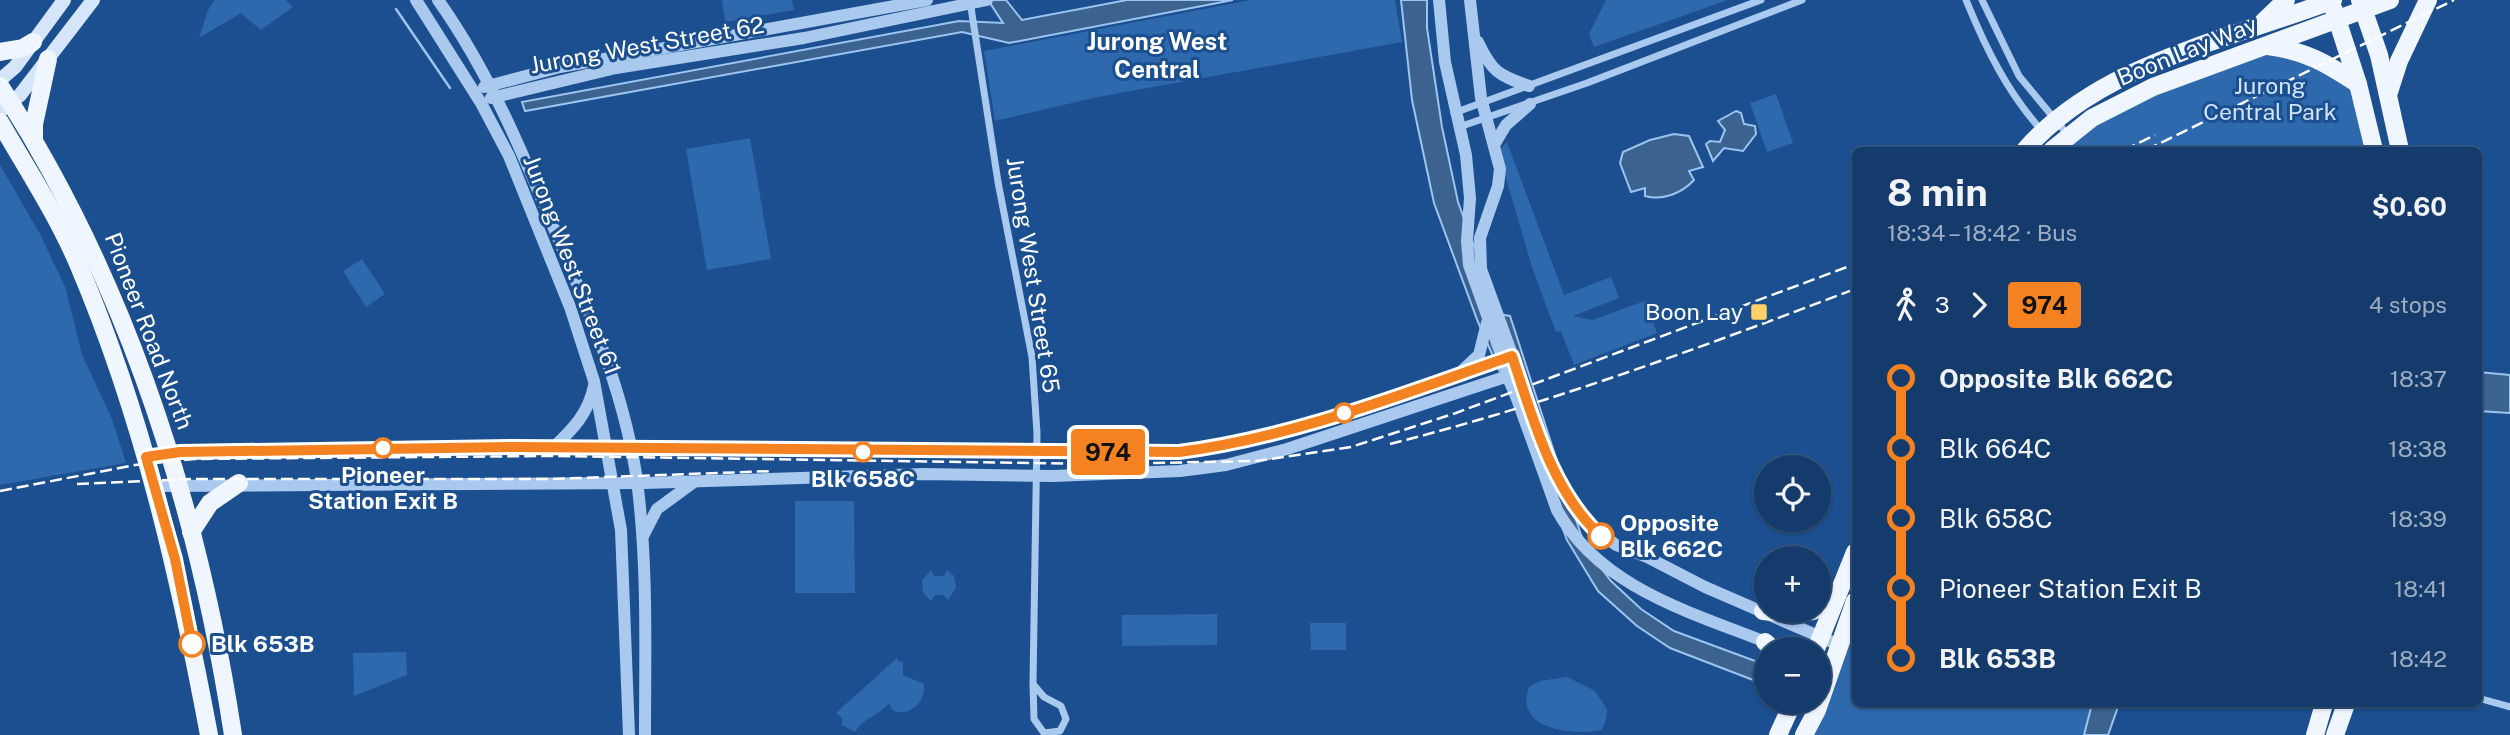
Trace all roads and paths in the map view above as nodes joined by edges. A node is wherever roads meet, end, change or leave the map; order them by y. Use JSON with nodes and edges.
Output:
{"nodes":[{"id":1,"x":64,"y":0,"type":"edge"},
{"id":2,"x":93,"y":0,"type":"edge"},
{"id":3,"x":416,"y":0,"type":"edge"},
{"id":4,"x":438,"y":0,"type":"edge"},
{"id":5,"x":927,"y":0,"type":"edge"},
{"id":6,"x":987,"y":0,"type":"edge"},
{"id":7,"x":1439,"y":0,"type":"edge"},
{"id":8,"x":1470,"y":0,"type":"edge"},
{"id":9,"x":1761,"y":0,"type":"edge"},
{"id":10,"x":1802,"y":0,"type":"edge"},
{"id":11,"x":1966,"y":0,"type":"edge"},
{"id":12,"x":1982,"y":0,"type":"edge"},
{"id":13,"x":2286,"y":0,"type":"edge"},
{"id":14,"x":2331,"y":0,"type":"edge"},
{"id":15,"x":2390,"y":0,"type":"edge"},
{"id":16,"x":2428,"y":0,"type":"edge"},
{"id":17,"x":970,"y":2,"type":"edge"},
{"id":18,"x":2362,"y":5,"type":"edge"},
{"id":19,"x":2338,"y":19,"type":"junction"},
{"id":20,"x":2258,"y":27,"type":"junction"},
{"id":21,"x":1474,"y":33,"type":"junction"},
{"id":22,"x":33,"y":42,"type":"junction"},
{"id":23,"x":2264,"y":46,"type":"junction"},
{"id":24,"x":0,"y":52,"type":"edge"},
{"id":25,"x":48,"y":59,"type":"junction"},
{"id":26,"x":0,"y":80,"type":"edge"},
{"id":27,"x":2358,"y":84,"type":"junction"},
{"id":28,"x":0,"y":86,"type":"edge"},
{"id":29,"x":1529,"y":86,"type":"junction"},
{"id":30,"x":494,"y":90,"type":"junction"},
{"id":31,"x":2389,"y":92,"type":"junction"},
{"id":32,"x":477,"y":97,"type":"junction"},
{"id":33,"x":1482,"y":103,"type":"junction"},
{"id":34,"x":1530,"y":104,"type":"junction"},
{"id":35,"x":5,"y":106,"type":"edge"},
{"id":36,"x":1454,"y":113,"type":"junction"},
{"id":37,"x":1487,"y":118,"type":"junction"},
{"id":38,"x":0,"y":122,"type":"edge"},
{"id":39,"x":2048,"y":125,"type":"junction"},
{"id":40,"x":1459,"y":127,"type":"junction"},
{"id":41,"x":34,"y":143,"type":"junction"},
{"id":42,"x":2059,"y":144,"type":"edge"},
{"id":43,"x":1494,"y":145,"type":"junction"},
{"id":44,"x":2028,"y":147,"type":"edge"},
{"id":45,"x":2373,"y":147,"type":"edge"},
{"id":46,"x":2399,"y":147,"type":"edge"},
{"id":47,"x":1488,"y":320,"type":"junction"},
{"id":48,"x":1507,"y":358,"type":"junction"},
{"id":49,"x":1512,"y":374,"type":"junction"},
{"id":50,"x":1452,"y":378,"type":"junction"},
{"id":51,"x":594,"y":382,"type":"junction"},
{"id":52,"x":553,"y":448,"type":"junction"},
{"id":53,"x":608,"y":449,"type":"junction"},
{"id":54,"x":631,"y":449,"type":"junction"},
{"id":55,"x":1037,"y":452,"type":"junction"},
{"id":56,"x":169,"y":454,"type":"junction"},
{"id":57,"x":146,"y":457,"type":"junction"},
{"id":58,"x":1037,"y":476,"type":"junction"},
{"id":59,"x":698,"y":481,"type":"junction"},
{"id":60,"x":613,"y":482,"type":"junction"},
{"id":61,"x":637,"y":482,"type":"junction"},
{"id":62,"x":239,"y":483,"type":"junction"},
{"id":63,"x":179,"y":484,"type":"junction"},
{"id":64,"x":155,"y":486,"type":"junction"},
{"id":65,"x":191,"y":532,"type":"junction"},
{"id":66,"x":643,"y":538,"type":"junction"},
{"id":67,"x":1852,"y":569,"type":"edge"},
{"id":68,"x":1847,"y":598,"type":"edge"},
{"id":69,"x":1754,"y":607,"type":"edge"},
{"id":70,"x":1784,"y":623,"type":"edge"},
{"id":71,"x":1808,"y":637,"type":"edge"},
{"id":72,"x":1823,"y":637,"type":"edge"},
{"id":73,"x":1754,"y":639,"type":"edge"},
{"id":74,"x":1831,"y":644,"type":"edge"},
{"id":75,"x":1839,"y":645,"type":"junction"},
{"id":76,"x":1831,"y":656,"type":"edge"},
{"id":77,"x":1033,"y":684,"type":"junction"},
{"id":78,"x":2482,"y":699,"type":"edge"},
{"id":79,"x":2323,"y":707,"type":"edge"},
{"id":80,"x":2346,"y":707,"type":"edge"},
{"id":81,"x":2510,"y":707,"type":"edge"},
{"id":82,"x":1786,"y":714,"type":"edge"},
{"id":83,"x":1815,"y":714,"type":"edge"},
{"id":84,"x":209,"y":735,"type":"edge"},
{"id":85,"x":233,"y":735,"type":"edge"},
{"id":86,"x":629,"y":735,"type":"edge"},
{"id":87,"x":645,"y":735,"type":"edge"},
{"id":88,"x":1778,"y":735,"type":"edge"},
{"id":89,"x":1804,"y":735,"type":"edge"},
{"id":90,"x":2315,"y":735,"type":"edge"},
{"id":91,"x":2335,"y":735,"type":"edge"}],
"edges":[{"from":1,"to":22,"type":"main road"},
{"from":2,"to":25,"type":"main road"},
{"from":3,"to":32,"type":"street","name":"Jurong West Street 61"},
{"from":4,"to":30,"type":"street","name":"Jurong West Street 61"},
{"from":5,"to":30,"type":"street","name":"Jurong West Street 62"},
{"from":6,"to":17,"type":"street","name":"Jurong West Street 62"},
{"from":7,"to":36,"type":"street"},
{"from":8,"to":21,"type":"street"},
{"from":9,"to":29,"type":"street"},
{"from":10,"to":34,"type":"street"},
{"from":11,"to":39,"type":"street"},
{"from":12,"to":39,"type":"street"},
{"from":13,"to":20,"type":"main road"},
{"from":14,"to":19,"type":"main road"},
{"from":14,"to":20,"type":"main road","name":"Boon Lay Way"},
{"from":15,"to":18,"type":"main road","name":"Boon Lay Way"},
{"from":16,"to":31,"type":"main road"},
{"from":17,"to":30,"type":"street","name":"Jurong West Street 62"},
{"from":17,"to":55,"type":"street","name":"Jurong West Street 65"},
{"from":18,"to":19,"type":"main road","name":"Boon Lay Way"},
{"from":18,"to":31,"type":"main road"},
{"from":19,"to":23,"type":"main road","name":"Boon Lay Way"},
{"from":19,"to":27,"type":"main road"},
{"from":20,"to":39,"type":"main road","name":"Boon Lay Way"},
{"from":21,"to":29,"type":"street"},
{"from":21,"to":33,"type":"street"},
{"from":22,"to":24,"type":"main road"},
{"from":22,"to":26,"type":"main road"},
{"from":23,"to":27,"type":"main road"},
{"from":23,"to":42,"type":"main road","name":"Boon Lay Way"},
{"from":25,"to":35,"type":"main road"},
{"from":25,"to":41,"type":"main road"},
{"from":27,"to":45,"type":"main road"},
{"from":28,"to":35,"type":"main road","name":"Pioneer Road North"},
{"from":29,"to":33,"type":"street"},
{"from":30,"to":32,"type":"street","name":"Jurong West Street 62"},
{"from":30,"to":54,"type":"street","name":"Jurong West Street 61"},
{"from":31,"to":46,"type":"main road"},
{"from":32,"to":51,"type":"street","name":"Jurong West Street 61"},
{"from":33,"to":36,"type":"street"},
{"from":33,"to":37,"type":"street"},
{"from":34,"to":37,"type":"street"},
{"from":34,"to":43,"type":"street"},
{"from":35,"to":41,"type":"main road","name":"Pioneer Road North"},
{"from":36,"to":40,"type":"street"},
{"from":37,"to":40,"type":"street"},
{"from":37,"to":43,"type":"street"},
{"from":38,"to":57,"type":"main road","name":"Pioneer Road North"},
{"from":39,"to":42,"type":"street"},
{"from":39,"to":42,"type":"street"},
{"from":39,"to":44,"type":"main road","name":"Boon Lay Way"},
{"from":40,"to":47,"type":"street"},
{"from":41,"to":56,"type":"main road","name":"Pioneer Road North"},
{"from":43,"to":48,"type":"street"},
{"from":47,"to":48,"type":"street"},
{"from":47,"to":50,"type":"street"},
{"from":48,"to":49,"type":"street"},
{"from":48,"to":50,"type":"street"},
{"from":49,"to":58,"type":"street"},
{"from":49,"to":69,"type":"street"},
{"from":49,"to":73,"type":"street"},
{"from":50,"to":55,"type":"street"},
{"from":51,"to":52,"type":"street"},
{"from":51,"to":53,"type":"street","name":"Jurong West Street 61"},
{"from":52,"to":53,"type":"street"},
{"from":52,"to":56,"type":"street"},
{"from":53,"to":54,"type":"street"},
{"from":53,"to":60,"type":"street","name":"Jurong West Street 61"},
{"from":54,"to":55,"type":"street"},
{"from":54,"to":61,"type":"street","name":"Jurong West Street 61"},
{"from":55,"to":58,"type":"street","name":"Jurong West Street 65"},
{"from":56,"to":57,"type":"street"},
{"from":56,"to":63,"type":"main road","name":"Pioneer Road North"},
{"from":57,"to":64,"type":"main road","name":"Pioneer Road North"},
{"from":58,"to":59,"type":"street"},
{"from":58,"to":77,"type":"street","name":"Jurong West Street 65"},
{"from":59,"to":61,"type":"street"},
{"from":59,"to":66,"type":"street"},
{"from":60,"to":61,"type":"street"},
{"from":60,"to":62,"type":"street"},
{"from":60,"to":86,"type":"street","name":"Jurong West Street 61"},
{"from":61,"to":66,"type":"street","name":"Jurong West Street 61"},
{"from":62,"to":63,"type":"street"},
{"from":62,"to":65,"type":"main road"},
{"from":63,"to":64,"type":"street"},
{"from":63,"to":65,"type":"main road","name":"Pioneer Road North"},
{"from":64,"to":84,"type":"main road","name":"Pioneer Road North"},
{"from":65,"to":85,"type":"main road","name":"Pioneer Road North"},
{"from":66,"to":87,"type":"street","name":"Jurong West Street 61"},
{"from":67,"to":68,"type":"main road"},
{"from":68,"to":72,"type":"main road"},
{"from":68,"to":75,"type":"main road"},
{"from":70,"to":71,"type":"street"},
{"from":74,"to":75,"type":"street"},
{"from":75,"to":76,"type":"main road"},
{"from":77,"to":77,"type":"street","name":"Jurong West Street 65"},
{"from":78,"to":81,"type":"street"},
{"from":79,"to":90,"type":"main road"},
{"from":80,"to":91,"type":"main road"},
{"from":82,"to":88,"type":"main road"},
{"from":83,"to":89,"type":"main road"}]}
